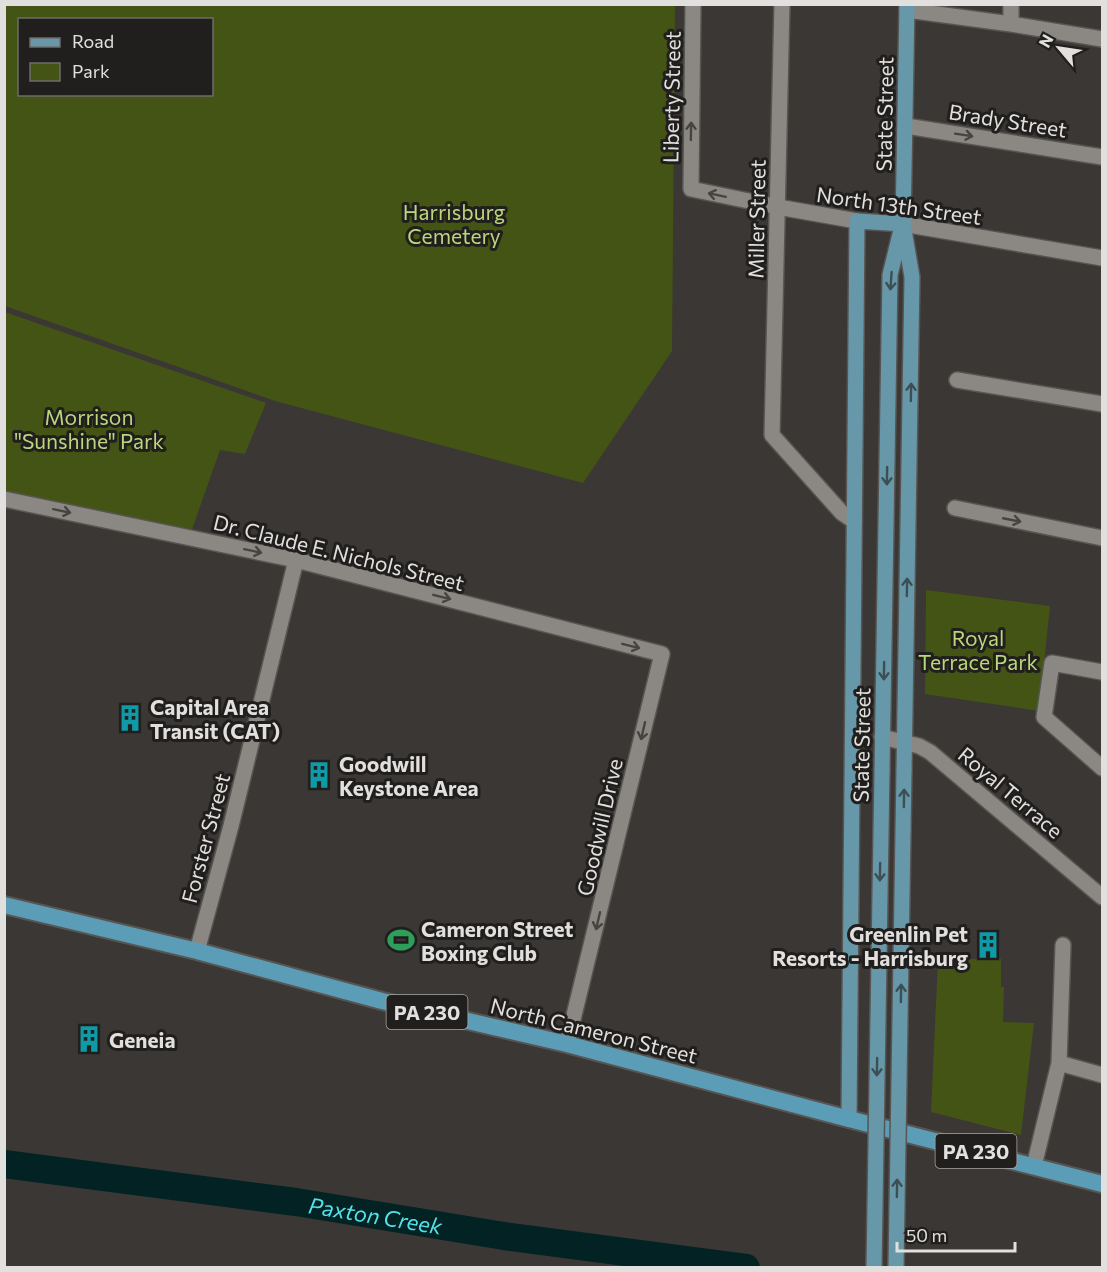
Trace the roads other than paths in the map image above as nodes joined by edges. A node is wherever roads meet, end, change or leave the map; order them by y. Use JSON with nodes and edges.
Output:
{"nodes":[{"id":1,"x":693,"y":4,"type":"edge"},
{"id":2,"x":782,"y":4,"type":"edge"},
{"id":3,"x":1011,"y":4,"type":"edge"},
{"id":4,"x":907,"y":7,"type":"edge"},
{"id":5,"x":1011,"y":24,"type":"junction"},
{"id":6,"x":1102,"y":39,"type":"edge"},
{"id":7,"x":906,"y":126,"type":"junction"},
{"id":8,"x":1102,"y":157,"type":"edge"},
{"id":9,"x":691,"y":189,"type":"joint"},
{"id":10,"x":778,"y":207,"type":"junction"},
{"id":11,"x":857,"y":221,"type":"junction"},
{"id":12,"x":903,"y":224,"type":"junction"},
{"id":13,"x":1102,"y":258,"type":"edge"},
{"id":14,"x":957,"y":380,"type":"dead end"},
{"id":15,"x":1102,"y":404,"type":"edge"},
{"id":16,"x":4,"y":499,"type":"edge"},
{"id":17,"x":955,"y":508,"type":"dead end"},
{"id":18,"x":854,"y":521,"type":"junction"},
{"id":19,"x":1102,"y":538,"type":"edge"},
{"id":20,"x":296,"y":560,"type":"junction"},
{"id":21,"x":662,"y":654,"type":"joint"},
{"id":22,"x":1102,"y":672,"type":"edge"},
{"id":23,"x":882,"y":736,"type":"junction"},
{"id":24,"x":905,"y":741,"type":"junction"},
{"id":25,"x":1102,"y":768,"type":"edge"},
{"id":26,"x":1102,"y":897,"type":"edge"},
{"id":27,"x":4,"y":905,"type":"edge"},
{"id":28,"x":1063,"y":945,"type":"dead end"},
{"id":29,"x":197,"y":951,"type":"junction"},
{"id":30,"x":567,"y":1044,"type":"junction"},
{"id":31,"x":1059,"y":1063,"type":"junction"},
{"id":32,"x":1102,"y":1075,"type":"edge"},
{"id":33,"x":849,"y":1119,"type":"junction"},
{"id":34,"x":1034,"y":1166,"type":"junction"},
{"id":35,"x":1102,"y":1184,"type":"edge"},
{"id":36,"x":874,"y":1268,"type":"edge"},
{"id":37,"x":896,"y":1268,"type":"edge"}],
"edges":[{"from":9,"to":1,"type":"street","name":"Liberty Street","one_way":true},
{"from":2,"to":10,"type":"street","name":"Miller Street"},
{"from":3,"to":5,"type":"street"},
{"from":4,"to":5,"type":"street"},
{"from":4,"to":7,"type":"main road","name":"State Street"},
{"from":5,"to":6,"type":"street"},
{"from":7,"to":8,"type":"street","name":"Brady Street","one_way":true},
{"from":7,"to":12,"type":"main road","name":"State Street"},
{"from":10,"to":9,"type":"street","name":"North 13th Street","one_way":true},
{"from":10,"to":11,"type":"street","name":"North 13th Street"},
{"from":10,"to":18,"type":"street","name":"Miller Street"},
{"from":11,"to":12,"type":"main road","name":"North 13th Street"},
{"from":11,"to":18,"type":"main road","name":"State Street"},
{"from":12,"to":13,"type":"street","name":"North 13th Street"},
{"from":12,"to":23,"type":"main road","name":"State Street","one_way":true},
{"from":24,"to":12,"type":"main road","name":"State Street","one_way":true},
{"from":14,"to":15,"type":"street"},
{"from":16,"to":20,"type":"street","name":"Dr. Claude E. Nichols Street","one_way":true},
{"from":17,"to":19,"type":"street","one_way":true},
{"from":18,"to":33,"type":"main road","name":"State Street"},
{"from":20,"to":21,"type":"street","name":"Dr. Claude E. Nichols Street","one_way":true},
{"from":20,"to":29,"type":"street","name":"Forster Street"},
{"from":21,"to":30,"type":"street","name":"Goodwill Drive","one_way":true},
{"from":22,"to":25,"type":"street"},
{"from":23,"to":24,"type":"street","name":"Royal Terrace"},
{"from":23,"to":36,"type":"main road","name":"State Street","one_way":true,"bridge":true},
{"from":24,"to":26,"type":"street","name":"Royal Terrace"},
{"from":37,"to":24,"type":"main road","name":"State Street","one_way":true,"bridge":true},
{"from":27,"to":29,"type":"highway","name":"North Cameron Street","number":"PA 230"},
{"from":28,"to":31,"type":"street"},
{"from":29,"to":30,"type":"highway","name":"North Cameron Street","number":"PA 230"},
{"from":30,"to":33,"type":"highway","name":"North Cameron Street","number":"PA 230"},
{"from":31,"to":32,"type":"street"},
{"from":31,"to":34,"type":"street"},
{"from":33,"to":34,"type":"highway","name":"North Cameron Street","number":"PA 230"},
{"from":34,"to":35,"type":"highway","name":"North Cameron Street","number":"PA 230"}]}
